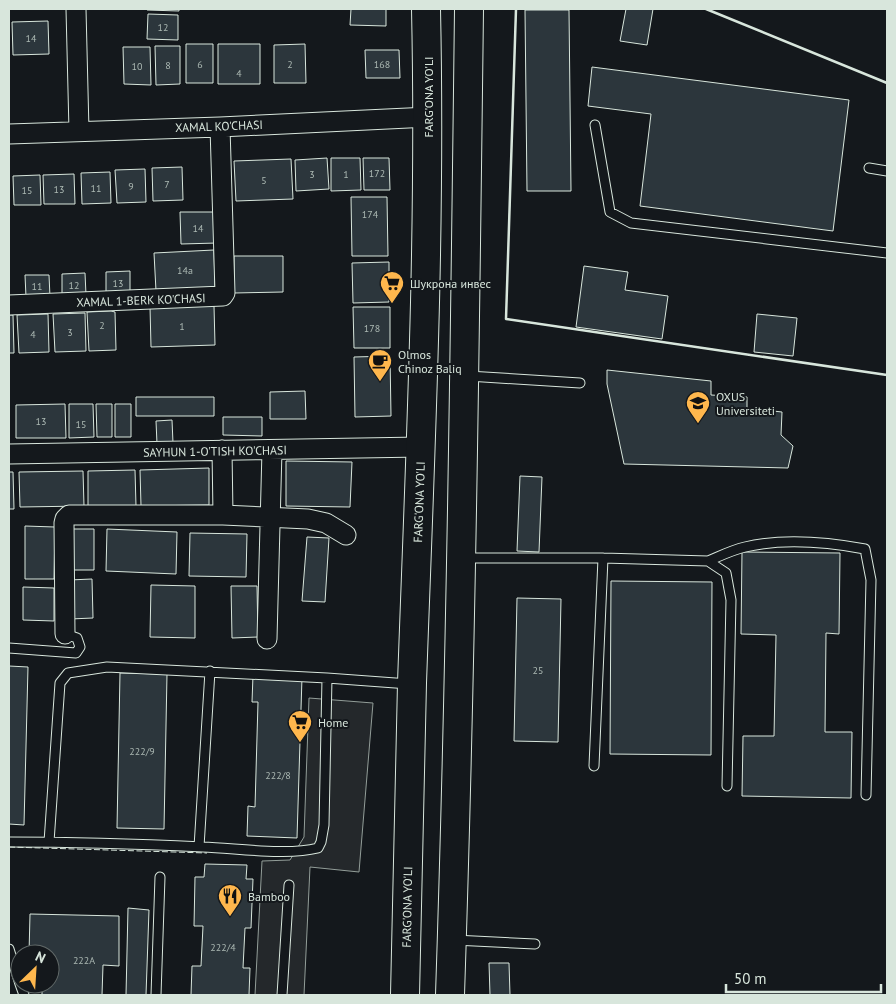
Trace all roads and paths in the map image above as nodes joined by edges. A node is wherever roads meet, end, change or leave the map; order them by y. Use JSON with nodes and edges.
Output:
{"nodes":[{"id":1,"x":76,"y":9,"type":"edge"},
{"id":2,"x":426,"y":9,"type":"edge"},
{"id":3,"x":469,"y":9,"type":"edge"},
{"id":4,"x":428,"y":116,"type":"junction"},
{"id":5,"x":595,"y":125,"type":"dead end"},
{"id":6,"x":220,"y":127,"type":"junction"},
{"id":7,"x":79,"y":131,"type":"junction"},
{"id":8,"x":9,"y":134,"type":"edge"},
{"id":9,"x":869,"y":168,"type":"dead end"},
{"id":10,"x":887,"y":170,"type":"edge"},
{"id":11,"x":887,"y":253,"type":"edge"},
{"id":12,"x":9,"y":305,"type":"edge"},
{"id":13,"x":465,"y":376,"type":"junction"},
{"id":14,"x":580,"y":383,"type":"dead end"},
{"id":15,"x":421,"y":447,"type":"junction"},
{"id":16,"x":222,"y":450,"type":"junction"},
{"id":17,"x":272,"y":450,"type":"junction"},
{"id":18,"x":9,"y":454,"type":"edge"},
{"id":19,"x":223,"y":515,"type":"junction"},
{"id":20,"x":270,"y":517,"type":"junction"},
{"id":21,"x":346,"y":534,"type":"dead end"},
{"id":22,"x":461,"y":558,"type":"junction"},
{"id":23,"x":603,"y":558,"type":"junction"},
{"id":24,"x":708,"y":561,"type":"junction"},
{"id":25,"x":65,"y":634,"type":"joint"},
{"id":26,"x":267,"y":639,"type":"dead end"},
{"id":27,"x":9,"y":648,"type":"edge"},
{"id":28,"x":210,"y":671,"type":"junction"},
{"id":29,"x":327,"y":678,"type":"junction"},
{"id":30,"x":412,"y":684,"type":"junction"},
{"id":31,"x":594,"y":766,"type":"dead end"},
{"id":32,"x":726,"y":786,"type":"dead end"},
{"id":33,"x":866,"y":795,"type":"dead end"},
{"id":34,"x":9,"y":842,"type":"edge"},
{"id":35,"x":49,"y":842,"type":"junction"},
{"id":36,"x":198,"y":846,"type":"junction"},
{"id":37,"x":160,"y":876,"type":"dead end"},
{"id":38,"x":289,"y":885,"type":"dead end"},
{"id":39,"x":452,"y":940,"type":"junction"},
{"id":40,"x":535,"y":944,"type":"dead end"},
{"id":41,"x":156,"y":995,"type":"edge"},
{"id":42,"x":282,"y":995,"type":"edge"},
{"id":43,"x":405,"y":995,"type":"edge"},
{"id":44,"x":450,"y":995,"type":"edge"}],
"edges":[{"from":1,"to":7,"type":"street"},
{"from":2,"to":4,"type":"main road","name":"FARG'ONA YO'LI"},
{"from":3,"to":13,"type":"main road"},
{"from":4,"to":6,"type":"street","name":"XAMAL KO'CHASI"},
{"from":4,"to":15,"type":"main road","name":"FARG'ONA YO'LI"},
{"from":5,"to":11,"type":"lane"},
{"from":6,"to":7,"type":"street","name":"XAMAL KO'CHASI"},
{"from":6,"to":12,"type":"street","name":"XAMAL 1-BERK KO'CHASI"},
{"from":7,"to":8,"type":"street","name":"XAMAL KO'CHASI"},
{"from":9,"to":10,"type":"lane"},
{"from":13,"to":14,"type":"lane"},
{"from":13,"to":22,"type":"main road"},
{"from":15,"to":17,"type":"street","name":"SAYHUN 1-O'TISH KO'CHASI"},
{"from":15,"to":30,"type":"main road","name":"FARG'ONA YO'LI"},
{"from":16,"to":17,"type":"street","name":"SAYHUN 1-O'TISH KO'CHASI"},
{"from":16,"to":18,"type":"street","name":"SAYHUN 1-O'TISH KO'CHASI"},
{"from":16,"to":19,"type":"street"},
{"from":17,"to":20,"type":"street"},
{"from":19,"to":20,"type":"street"},
{"from":19,"to":25,"type":"street"},
{"from":20,"to":21,"type":"street"},
{"from":20,"to":26,"type":"street"},
{"from":22,"to":23,"type":"lane"},
{"from":22,"to":39,"type":"main road"},
{"from":23,"to":24,"type":"lane"},
{"from":23,"to":31,"type":"lane"},
{"from":24,"to":32,"type":"lane"},
{"from":24,"to":33,"type":"lane"},
{"from":25,"to":27,"type":"lane"},
{"from":28,"to":29,"type":"lane"},
{"from":28,"to":35,"type":"lane"},
{"from":28,"to":36,"type":"lane"},
{"from":29,"to":30,"type":"lane"},
{"from":29,"to":36,"type":"lane"},
{"from":30,"to":43,"type":"main road","name":"FARG'ONA YO'LI"},
{"from":34,"to":35,"type":"lane"},
{"from":35,"to":36,"type":"lane"},
{"from":37,"to":41,"type":"lane"},
{"from":38,"to":42,"type":"lane"},
{"from":39,"to":40,"type":"lane"},
{"from":39,"to":44,"type":"main road"}]}
